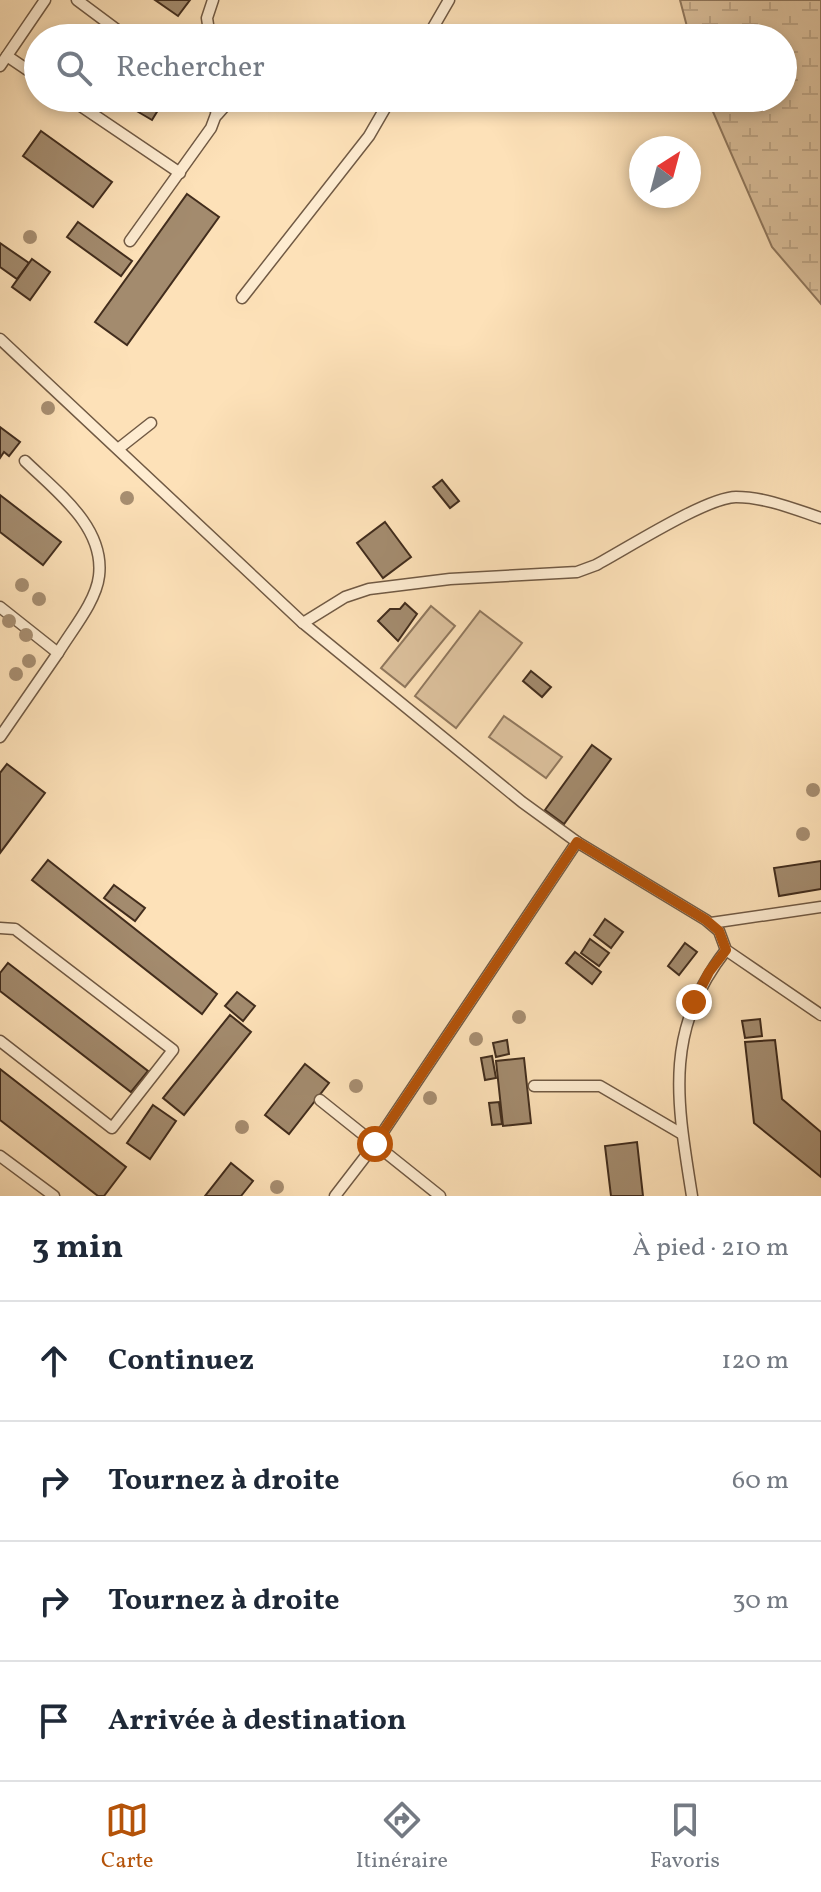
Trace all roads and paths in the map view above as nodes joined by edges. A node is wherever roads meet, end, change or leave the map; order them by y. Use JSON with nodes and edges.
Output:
{"nodes":[{"id":1,"x":45,"y":0,"type":"edge"},
{"id":2,"x":77,"y":0,"type":"edge"},
{"id":3,"x":213,"y":0,"type":"edge"},
{"id":4,"x":449,"y":0,"type":"edge"},
{"id":5,"x":29,"y":24,"type":"edge"},
{"id":6,"x":109,"y":24,"type":"edge"},
{"id":7,"x":208,"y":24,"type":"edge"},
{"id":8,"x":435,"y":24,"type":"edge"},
{"id":9,"x":24,"y":31,"type":"edge"},
{"id":10,"x":4,"y":61,"type":"edge"},
{"id":11,"x":24,"y":70,"type":"edge"},
{"id":12,"x":90,"y":112,"type":"edge"},
{"id":13,"x":217,"y":112,"type":"edge"},
{"id":14,"x":220,"y":112,"type":"edge"},
{"id":15,"x":383,"y":112,"type":"edge"},
{"id":16,"x":217,"y":115,"type":"junction"},
{"id":17,"x":180,"y":173,"type":"junction"},
{"id":18,"x":130,"y":241,"type":"dead end"},
{"id":19,"x":242,"y":298,"type":"dead end"},
{"id":20,"x":0,"y":339,"type":"edge"},
{"id":21,"x":151,"y":423,"type":"dead end"},
{"id":22,"x":118,"y":449,"type":"junction"},
{"id":23,"x":25,"y":461,"type":"dead end"},
{"id":24,"x":821,"y":518,"type":"edge"},
{"id":25,"x":0,"y":607,"type":"edge"},
{"id":26,"x":303,"y":623,"type":"junction"},
{"id":27,"x":58,"y":653,"type":"junction"},
{"id":28,"x":0,"y":737,"type":"edge"},
{"id":29,"x":577,"y":842,"type":"junction"},
{"id":30,"x":821,"y":907,"type":"edge"},
{"id":31,"x":711,"y":923,"type":"junction"},
{"id":32,"x":0,"y":928,"type":"edge"},
{"id":33,"x":726,"y":950,"type":"junction"},
{"id":34,"x":821,"y":1015,"type":"edge"},
{"id":35,"x":0,"y":1041,"type":"edge"},
{"id":36,"x":534,"y":1086,"type":"dead end"},
{"id":37,"x":320,"y":1100,"type":"dead end"},
{"id":38,"x":682,"y":1134,"type":"junction"},
{"id":39,"x":375,"y":1144,"type":"junction"},
{"id":40,"x":0,"y":1156,"type":"edge"},
{"id":41,"x":54,"y":1196,"type":"edge"},
{"id":42,"x":335,"y":1196,"type":"edge"},
{"id":43,"x":440,"y":1196,"type":"edge"},
{"id":44,"x":692,"y":1196,"type":"edge"}],
"edges":[{"from":1,"to":5,"type":"lane"},
{"from":2,"to":6,"type":"lane"},
{"from":3,"to":7,"type":"lane"},
{"from":4,"to":8,"type":"lane"},
{"from":9,"to":10,"type":"lane"},
{"from":10,"to":11,"type":"lane"},
{"from":12,"to":17,"type":"lane"},
{"from":13,"to":16,"type":"lane"},
{"from":14,"to":16,"type":"lane"},
{"from":15,"to":19,"type":"lane"},
{"from":16,"to":17,"type":"lane"},
{"from":17,"to":18,"type":"lane"},
{"from":20,"to":22,"type":"lane"},
{"from":21,"to":22,"type":"lane"},
{"from":22,"to":26,"type":"lane"},
{"from":23,"to":27,"type":"lane"},
{"from":24,"to":26,"type":"lane"},
{"from":25,"to":27,"type":"lane"},
{"from":26,"to":29,"type":"lane"},
{"from":27,"to":28,"type":"lane"},
{"from":29,"to":31,"type":"lane"},
{"from":29,"to":39,"type":"lane"},
{"from":30,"to":31,"type":"lane"},
{"from":31,"to":33,"type":"lane"},
{"from":32,"to":35,"type":"lane"},
{"from":33,"to":34,"type":"lane"},
{"from":33,"to":38,"type":"lane"},
{"from":36,"to":38,"type":"lane"},
{"from":37,"to":39,"type":"lane"},
{"from":38,"to":44,"type":"lane"},
{"from":39,"to":42,"type":"lane"},
{"from":39,"to":43,"type":"lane"},
{"from":40,"to":41,"type":"lane"}]}
